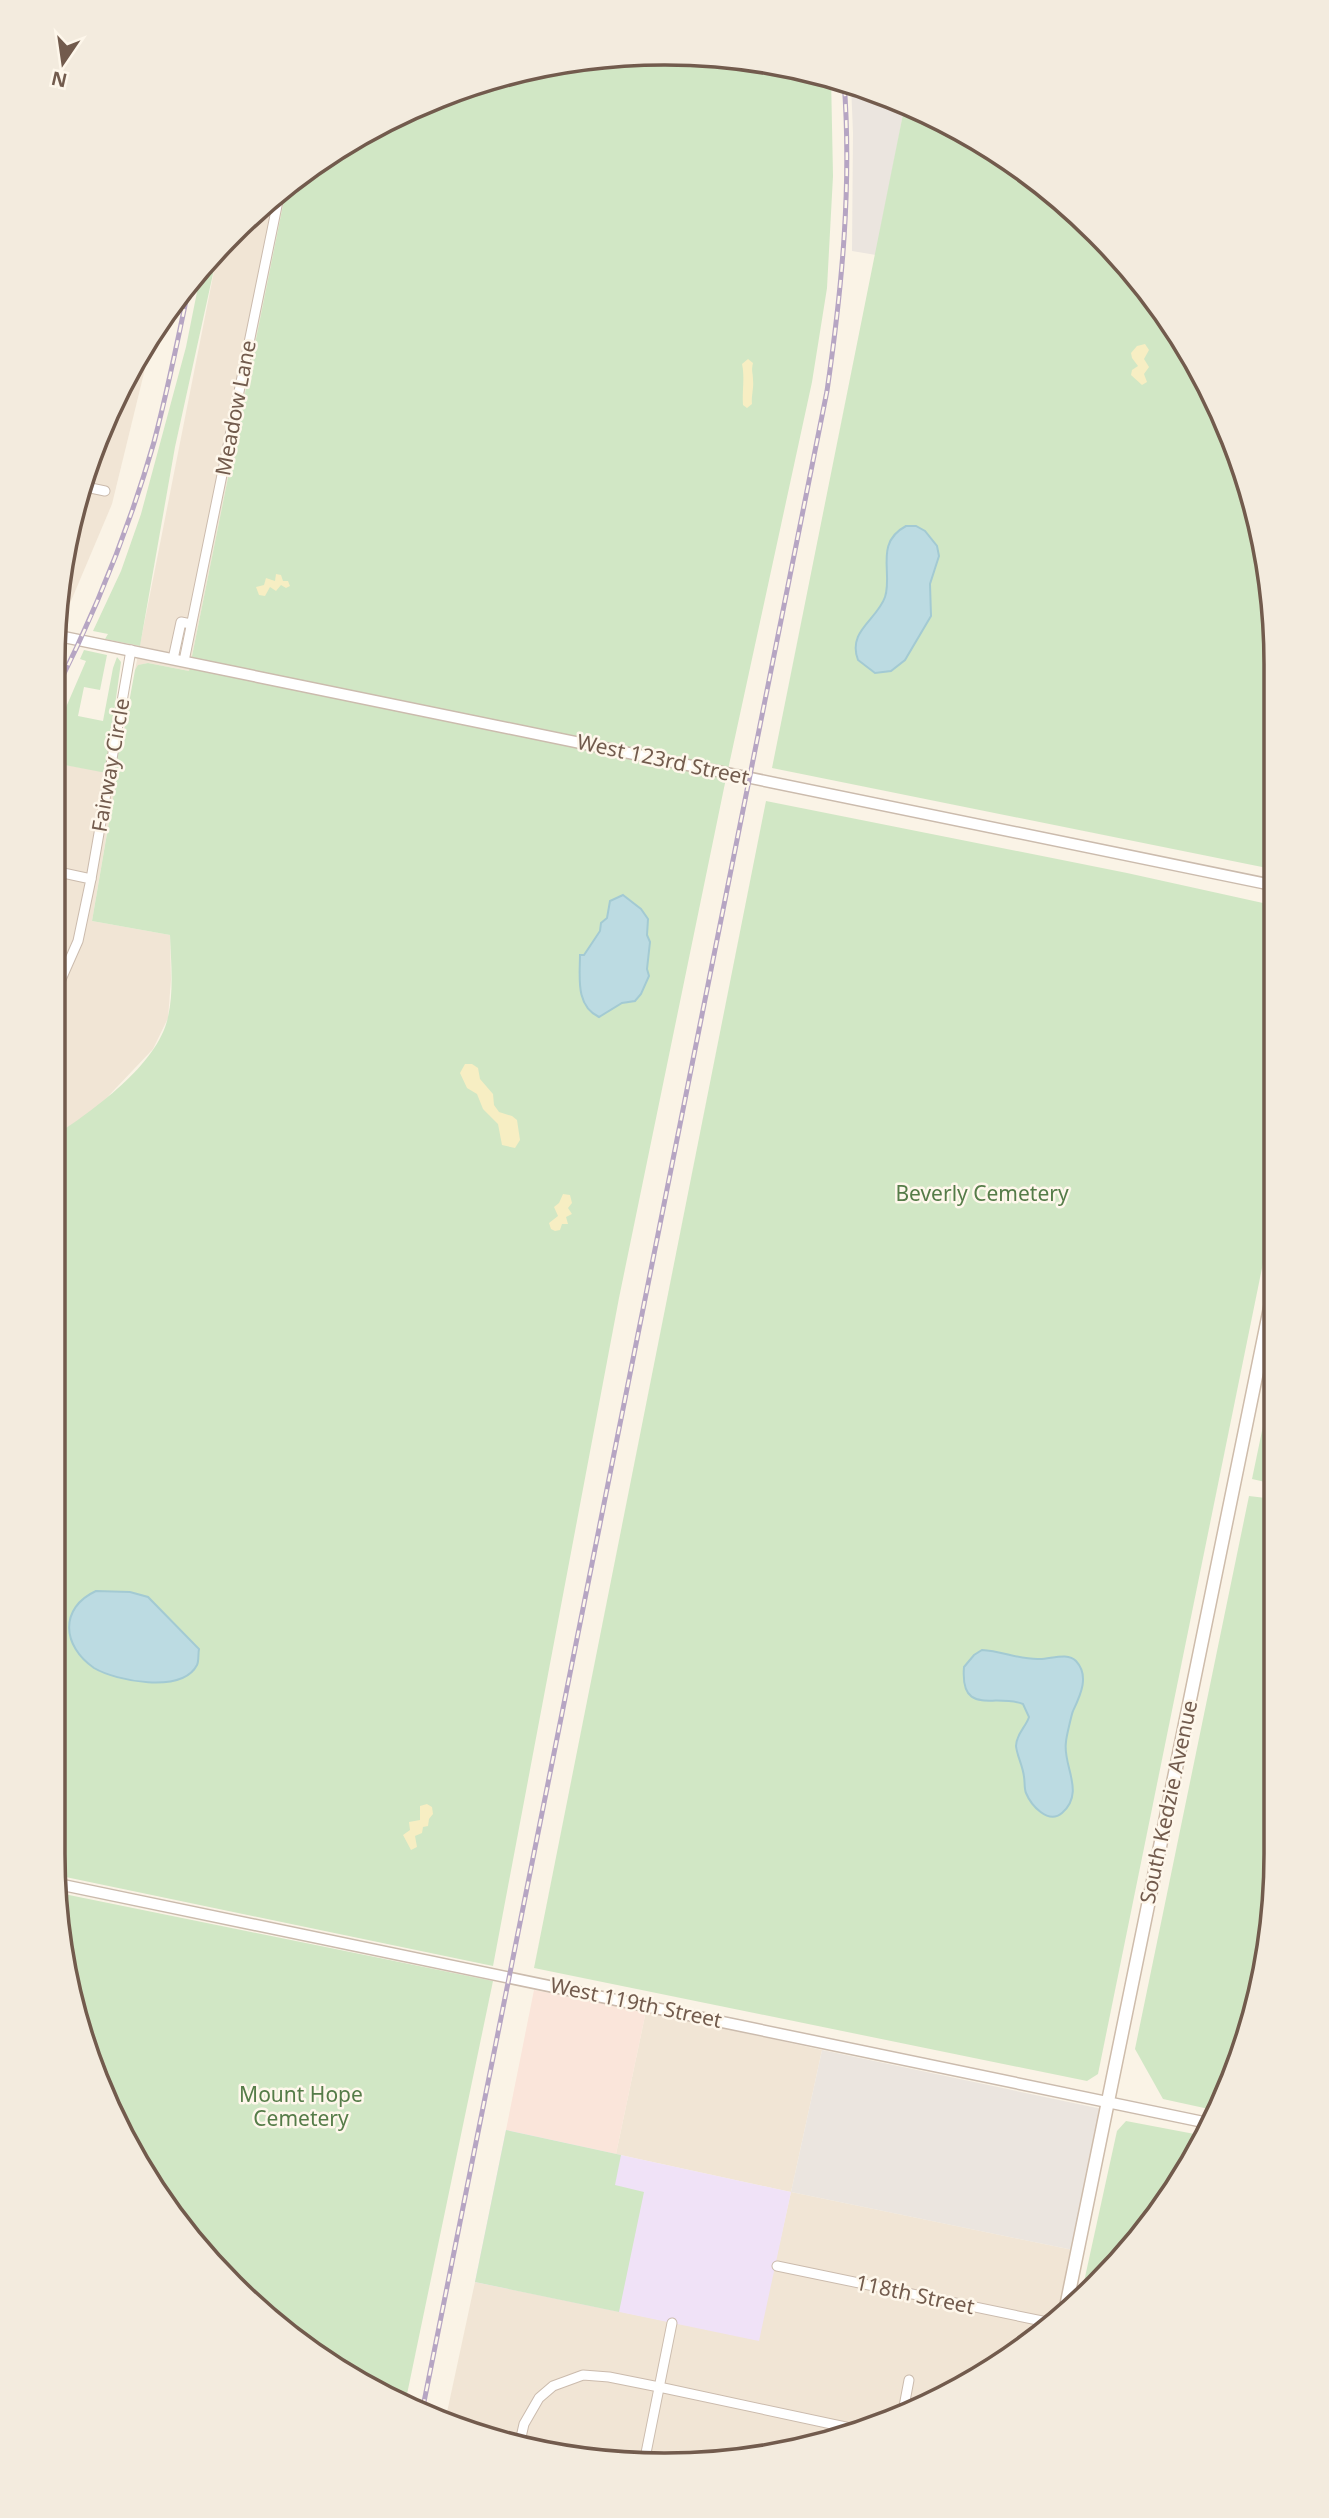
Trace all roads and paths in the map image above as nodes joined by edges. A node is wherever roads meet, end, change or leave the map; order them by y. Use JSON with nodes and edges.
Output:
{"nodes":[{"id":1,"x":277,"y":208,"type":"edge"},
{"id":2,"x":92,"y":488,"type":"edge"},
{"id":3,"x":105,"y":491,"type":"dead end"},
{"id":4,"x":191,"y":624,"type":"junction"},
{"id":5,"x":66,"y":637,"type":"edge"},
{"id":6,"x":131,"y":650,"type":"junction"},
{"id":7,"x":179,"y":660,"type":"junction"},
{"id":8,"x":65,"y":873,"type":"edge"},
{"id":9,"x":91,"y":879,"type":"junction"},
{"id":10,"x":1264,"y":883,"type":"edge"},
{"id":11,"x":65,"y":970,"type":"edge"},
{"id":12,"x":1264,"y":1337,"type":"edge"},
{"id":13,"x":66,"y":1886,"type":"edge"},
{"id":14,"x":1108,"y":2102,"type":"junction"},
{"id":15,"x":1201,"y":2121,"type":"edge"},
{"id":16,"x":777,"y":2266,"type":"dead end"},
{"id":17,"x":1069,"y":2296,"type":"edge"},
{"id":18,"x":1040,"y":2321,"type":"edge"},
{"id":19,"x":672,"y":2323,"type":"dead end"},
{"id":20,"x":909,"y":2380,"type":"dead end"},
{"id":21,"x":659,"y":2387,"type":"junction"},
{"id":22,"x":905,"y":2403,"type":"edge"},
{"id":23,"x":841,"y":2426,"type":"edge"},
{"id":24,"x":522,"y":2436,"type":"edge"},
{"id":25,"x":646,"y":2453,"type":"edge"}],
"edges":[{"from":1,"to":4,"type":"street","name":"Meadow Lane"},
{"from":2,"to":3,"type":"street"},
{"from":4,"to":7,"type":"street","name":"Meadow Lane"},
{"from":4,"to":7,"type":"street"},
{"from":5,"to":6,"type":"street","name":"West 123rd Street"},
{"from":6,"to":7,"type":"street","name":"West 123rd Street"},
{"from":6,"to":9,"type":"street","name":"Fairway Circle"},
{"from":7,"to":10,"type":"street","name":"West 123rd Street"},
{"from":8,"to":9,"type":"street"},
{"from":9,"to":11,"type":"street","name":"Fairway Circle"},
{"from":12,"to":14,"type":"main road","name":"South Kedzie Avenue"},
{"from":13,"to":14,"type":"street","name":"West 119th Street"},
{"from":14,"to":15,"type":"street","name":"West 119th Street"},
{"from":14,"to":17,"type":"main road","name":"South Kedzie Avenue"},
{"from":16,"to":18,"type":"street","name":"118th Street"},
{"from":19,"to":21,"type":"street"},
{"from":20,"to":22,"type":"street"},
{"from":21,"to":23,"type":"street"},
{"from":21,"to":24,"type":"street"},
{"from":21,"to":25,"type":"street"}]}
